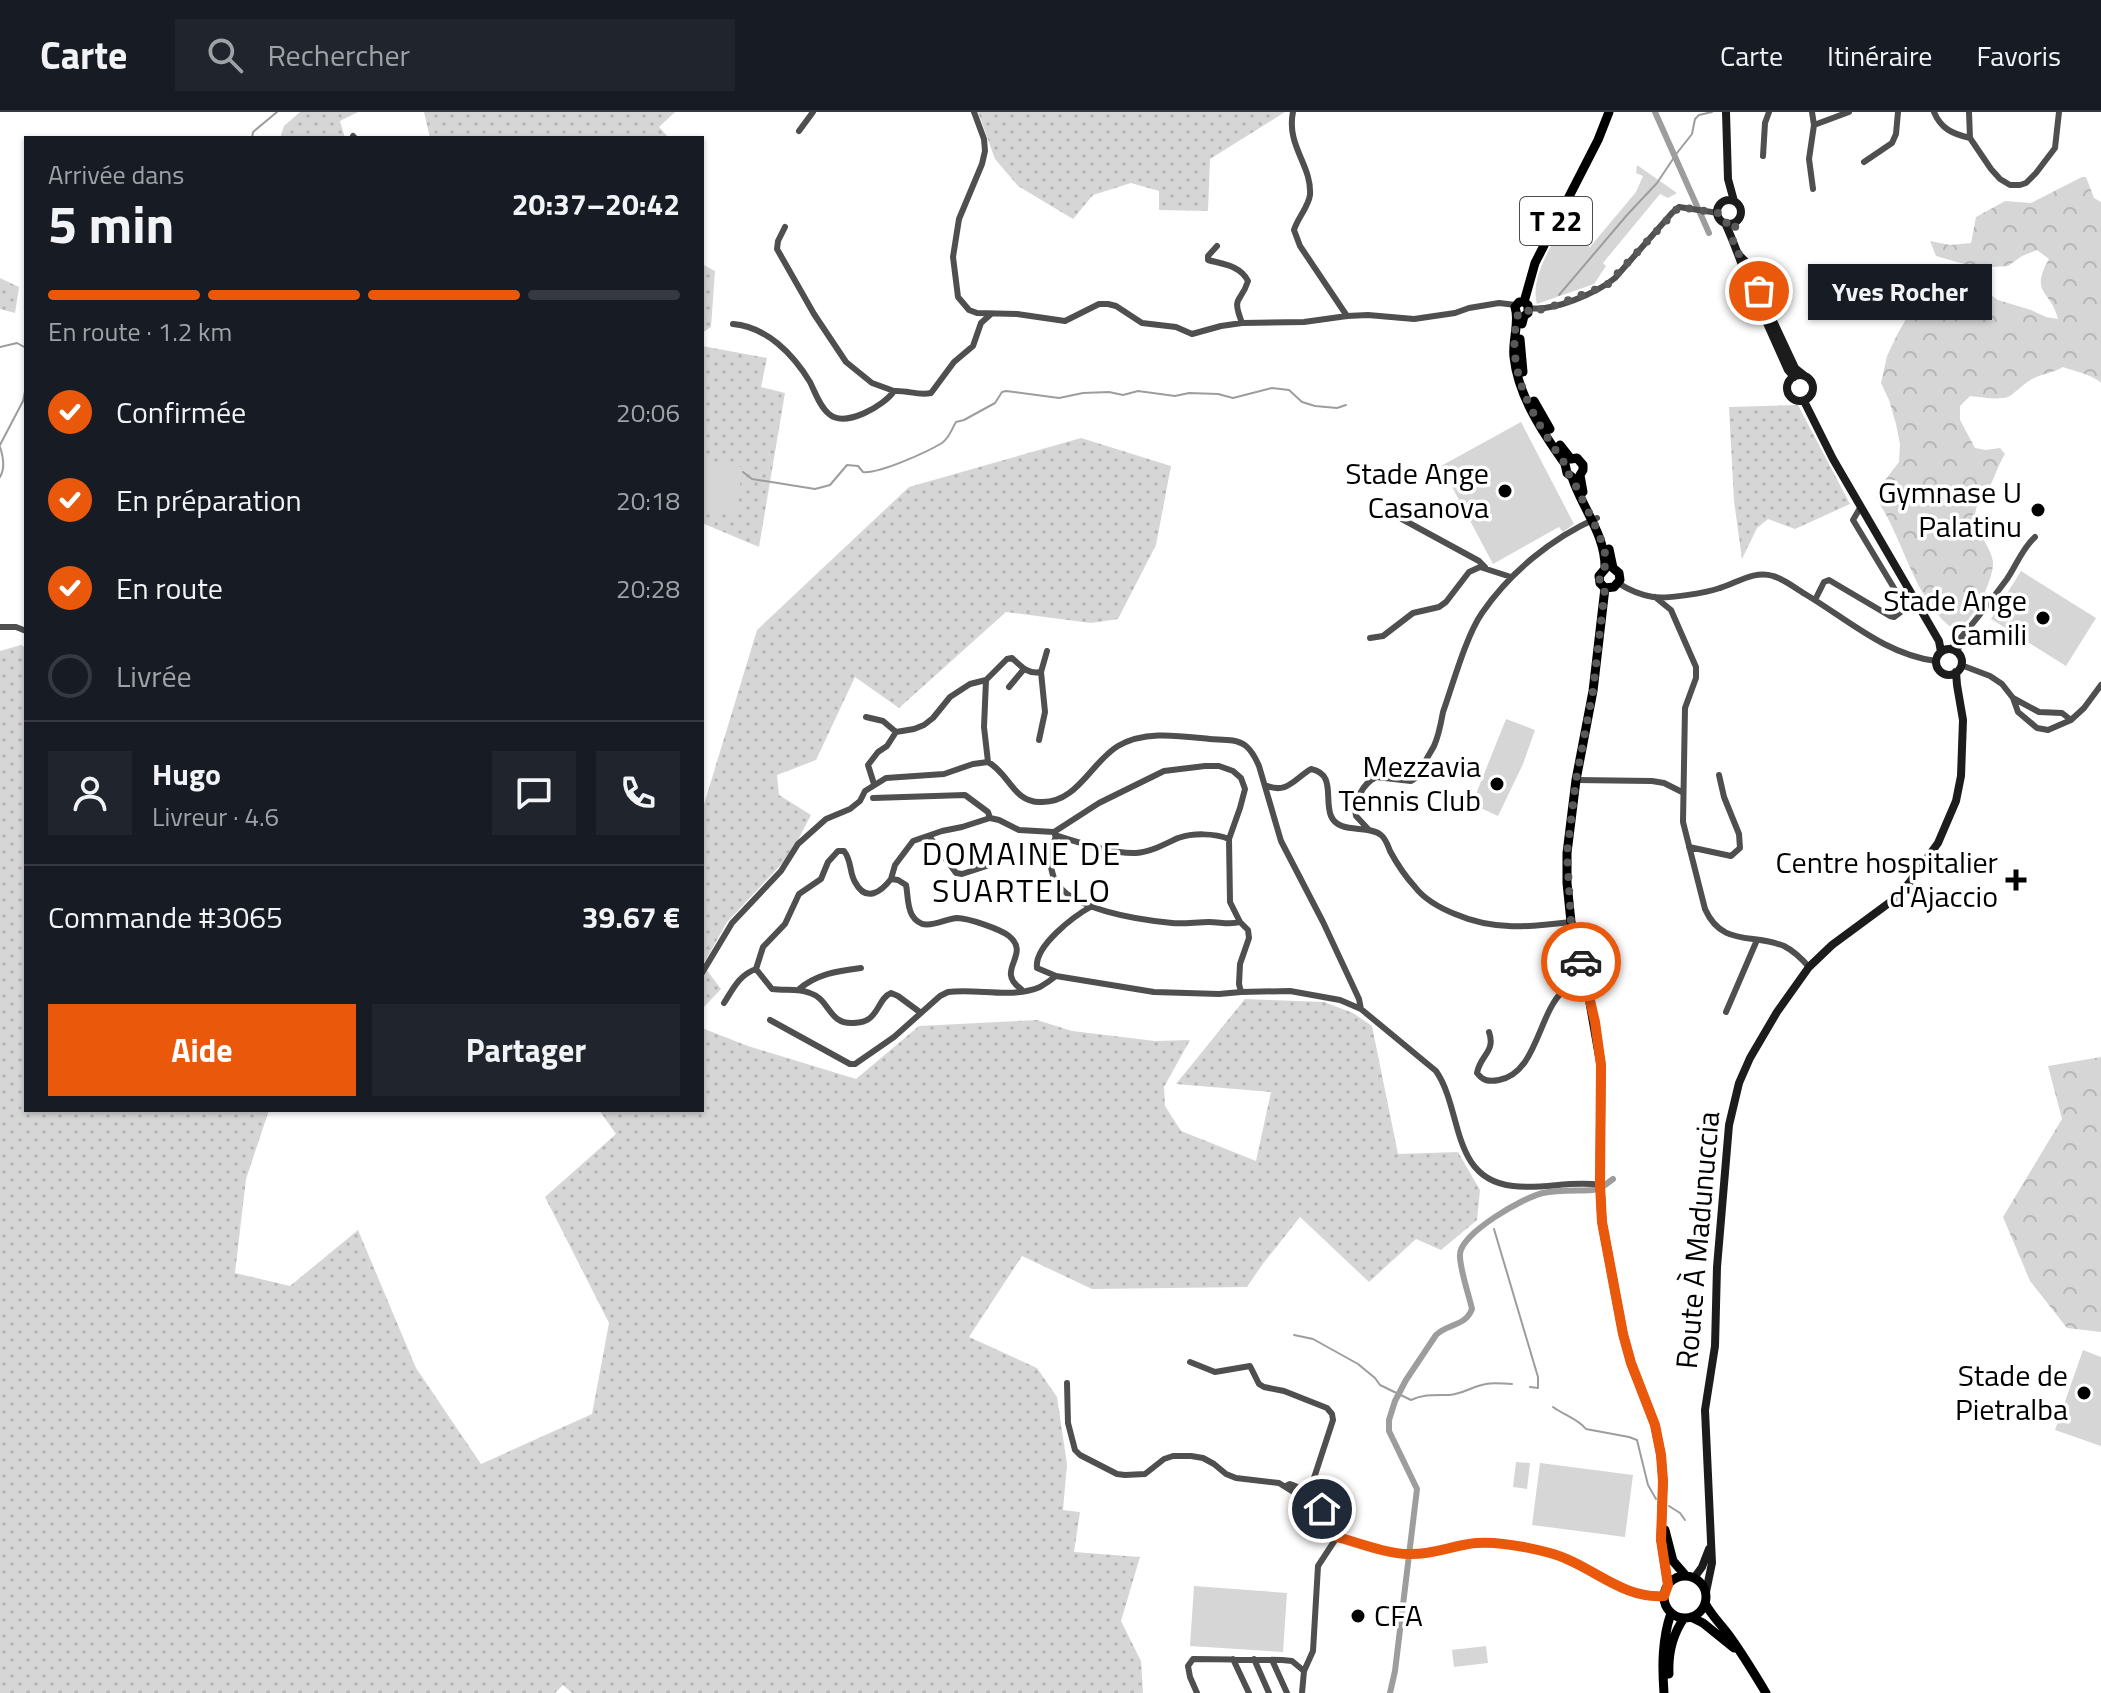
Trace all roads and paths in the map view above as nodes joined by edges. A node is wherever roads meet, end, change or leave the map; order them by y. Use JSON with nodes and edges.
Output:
{"nodes":[{"id":1,"x":813,"y":112,"type":"edge"},
{"id":2,"x":974,"y":112,"type":"edge"},
{"id":3,"x":1293,"y":112,"type":"edge"},
{"id":4,"x":1609,"y":112,"type":"edge"},
{"id":5,"x":1726,"y":112,"type":"edge"},
{"id":6,"x":1769,"y":112,"type":"edge"},
{"id":7,"x":1812,"y":112,"type":"edge"},
{"id":8,"x":1849,"y":112,"type":"edge"},
{"id":9,"x":1898,"y":112,"type":"edge"},
{"id":10,"x":1934,"y":112,"type":"edge"},
{"id":11,"x":1969,"y":112,"type":"edge"},
{"id":12,"x":2059,"y":112,"type":"edge"},
{"id":13,"x":1814,"y":125,"type":"junction"},
{"id":14,"x":799,"y":131,"type":"dead end"},
{"id":15,"x":1970,"y":138,"type":"junction"},
{"id":16,"x":1763,"y":156,"type":"dead end"},
{"id":17,"x":1864,"y":162,"type":"dead end"},
{"id":18,"x":1728,"y":179,"type":"junction"},
{"id":19,"x":1813,"y":189,"type":"dead end"},
{"id":20,"x":1734,"y":201,"type":"junction"},
{"id":21,"x":1724,"y":202,"type":"junction"},
{"id":22,"x":1718,"y":213,"type":"junction"},
{"id":23,"x":1736,"y":222,"type":"junction"},
{"id":24,"x":1725,"y":223,"type":"junction"},
{"id":25,"x":785,"y":227,"type":"dead end"},
{"id":26,"x":1733,"y":241,"type":"junction"},
{"id":27,"x":1217,"y":246,"type":"dead end"},
{"id":28,"x":1756,"y":292,"type":"tunnel mouth"},
{"id":29,"x":1522,"y":309,"type":"junction"},
{"id":30,"x":991,"y":314,"type":"junction"},
{"id":31,"x":1347,"y":316,"type":"junction"},
{"id":32,"x":1242,"y":323,"type":"junction"},
{"id":33,"x":733,"y":324,"type":"dead end"},
{"id":34,"x":1806,"y":376,"type":"junction"},
{"id":35,"x":1794,"y":377,"type":"junction"},
{"id":36,"x":894,"y":391,"type":"junction"},
{"id":37,"x":1804,"y":401,"type":"junction"},
{"id":38,"x":1568,"y":461,"type":"junction"},
{"id":39,"x":1576,"y":476,"type":"junction"},
{"id":40,"x":1860,"y":508,"type":"junction"},
{"id":41,"x":1400,"y":518,"type":"dead end"},
{"id":42,"x":1594,"y":519,"type":"junction"},
{"id":43,"x":2035,"y":537,"type":"dead end"},
{"id":44,"x":1609,"y":568,"type":"junction"},
{"id":45,"x":1488,"y":570,"type":"junction"},
{"id":46,"x":1511,"y":577,"type":"junction"},
{"id":47,"x":1618,"y":583,"type":"junction"},
{"id":48,"x":1605,"y":588,"type":"junction"},
{"id":49,"x":1678,"y":595,"type":"junction"},
{"id":50,"x":1655,"y":597,"type":"junction"},
{"id":51,"x":1815,"y":600,"type":"junction"},
{"id":52,"x":1917,"y":605,"type":"junction"},
{"id":53,"x":1906,"y":608,"type":"junction"},
{"id":54,"x":1671,"y":610,"type":"junction"},
{"id":55,"x":0,"y":627,"type":"edge"},
{"id":56,"x":24,"y":630,"type":"edge"},
{"id":57,"x":1370,"y":638,"type":"dead end"},
{"id":58,"x":1949,"y":650,"type":"junction"},
{"id":59,"x":1047,"y":651,"type":"dead end"},
{"id":60,"x":1936,"y":661,"type":"junction"},
{"id":61,"x":1024,"y":669,"type":"junction"},
{"id":62,"x":1956,"y":670,"type":"junction"},
{"id":63,"x":1041,"y":672,"type":"junction"},
{"id":64,"x":986,"y":680,"type":"junction"},
{"id":65,"x":2101,"y":685,"type":"edge"},
{"id":66,"x":1009,"y":687,"type":"dead end"},
{"id":67,"x":2013,"y":698,"type":"junction"},
{"id":68,"x":866,"y":717,"type":"dead end"},
{"id":69,"x":2071,"y":720,"type":"junction"},
{"id":70,"x":896,"y":732,"type":"junction"},
{"id":71,"x":1039,"y":740,"type":"dead end"},
{"id":72,"x":988,"y":762,"type":"junction"},
{"id":73,"x":1719,"y":775,"type":"dead end"},
{"id":74,"x":1576,"y":780,"type":"junction"},
{"id":75,"x":874,"y":784,"type":"junction"},
{"id":76,"x":1265,"y":785,"type":"junction"},
{"id":77,"x":1682,"y":792,"type":"junction"},
{"id":78,"x":873,"y":798,"type":"dead end"},
{"id":79,"x":990,"y":818,"type":"junction"},
{"id":80,"x":1369,"y":830,"type":"junction"},
{"id":81,"x":1055,"y":834,"type":"junction"},
{"id":82,"x":929,"y":836,"type":"junction"},
{"id":83,"x":1229,"y":839,"type":"junction"},
{"id":84,"x":1689,"y":847,"type":"junction"},
{"id":85,"x":1002,"y":861,"type":"dead end"},
{"id":86,"x":891,"y":879,"type":"junction"},
{"id":87,"x":1092,"y":906,"type":"junction"},
{"id":88,"x":1240,"y":922,"type":"junction"},
{"id":89,"x":1571,"y":922,"type":"junction"},
{"id":90,"x":1757,"y":940,"type":"junction"},
{"id":91,"x":1809,"y":967,"type":"junction"},
{"id":92,"x":861,"y":968,"type":"dead end"},
{"id":93,"x":756,"y":969,"type":"junction"},
{"id":94,"x":704,"y":970,"type":"edge"},
{"id":95,"x":1056,"y":976,"type":"junction"},
{"id":96,"x":1586,"y":980,"type":"junction"},
{"id":97,"x":798,"y":990,"type":"junction"},
{"id":98,"x":1022,"y":990,"type":"junction"},
{"id":99,"x":1241,"y":992,"type":"junction"},
{"id":100,"x":724,"y":1003,"type":"dead end"},
{"id":101,"x":1361,"y":1009,"type":"junction"},
{"id":102,"x":1726,"y":1012,"type":"dead end"},
{"id":103,"x":921,"y":1013,"type":"junction"},
{"id":104,"x":770,"y":1020,"type":"dead end"},
{"id":105,"x":1489,"y":1032,"type":"dead end"},
{"id":106,"x":1600,"y":1185,"type":"junction"},
{"id":107,"x":1190,"y":1362,"type":"dead end"},
{"id":108,"x":1067,"y":1383,"type":"dead end"},
{"id":109,"x":1286,"y":1486,"type":"junction"},
{"id":110,"x":1662,"y":1503,"type":"junction"},
{"id":111,"x":1337,"y":1537,"type":"junction"},
{"id":112,"x":1711,"y":1544,"type":"junction"},
{"id":113,"x":1690,"y":1577,"type":"junction"},
{"id":114,"x":1668,"y":1585,"type":"junction"},
{"id":115,"x":1706,"y":1592,"type":"junction"},
{"id":116,"x":1664,"y":1596,"type":"junction"},
{"id":117,"x":1705,"y":1603,"type":"junction"},
{"id":118,"x":1671,"y":1613,"type":"junction"},
{"id":119,"x":1688,"y":1618,"type":"junction"},
{"id":120,"x":1744,"y":1656,"type":"junction"},
{"id":121,"x":1233,"y":1659,"type":"junction"},
{"id":122,"x":1254,"y":1659,"type":"junction"},
{"id":123,"x":1272,"y":1660,"type":"junction"},
{"id":124,"x":1304,"y":1671,"type":"junction"},
{"id":125,"x":1197,"y":1693,"type":"edge"},
{"id":126,"x":1249,"y":1693,"type":"edge"},
{"id":127,"x":1269,"y":1693,"type":"edge"},
{"id":128,"x":1287,"y":1693,"type":"edge"},
{"id":129,"x":1302,"y":1693,"type":"edge"},
{"id":130,"x":1667,"y":1693,"type":"edge"},
{"id":131,"x":1766,"y":1693,"type":"edge"}],
"edges":[{"from":1,"to":14,"type":"street"},
{"from":2,"to":30,"type":"street"},
{"from":3,"to":31,"type":"street"},
{"from":4,"to":29,"type":"main road","number":"T 22"},
{"from":5,"to":18,"type":"main road"},
{"from":6,"to":16,"type":"street"},
{"from":7,"to":13,"type":"street"},
{"from":8,"to":13,"type":"street"},
{"from":9,"to":17,"type":"street"},
{"from":10,"to":15,"type":"street"},
{"from":11,"to":15,"type":"street"},
{"from":12,"to":15,"type":"street"},
{"from":13,"to":19,"type":"street"},
{"from":18,"to":20,"type":"main road"},
{"from":18,"to":21,"type":"main road"},
{"from":20,"to":21,"type":"main road"},
{"from":20,"to":23,"type":"main road"},
{"from":21,"to":22,"type":"main road"},
{"from":22,"to":24,"type":"main road"},
{"from":22,"to":29,"type":"street"},
{"from":23,"to":24,"type":"main road"},
{"from":23,"to":26,"type":"main road"},
{"from":24,"to":26,"type":"main road"},
{"from":25,"to":36,"type":"street"},
{"from":26,"to":28,"type":"main road"},
{"from":27,"to":32,"type":"street"},
{"from":29,"to":31,"type":"street"},
{"from":29,"to":38,"type":"main road","number":"T 22"},
{"from":30,"to":32,"type":"street"},
{"from":30,"to":36,"type":"street"},
{"from":31,"to":32,"type":"street"},
{"from":33,"to":36,"type":"street"},
{"from":34,"to":35,"type":"main road"},
{"from":34,"to":35,"type":"main road"},
{"from":34,"to":37,"type":"main road"},
{"from":35,"to":37,"type":"main road"},
{"from":37,"to":40,"type":"main road"},
{"from":38,"to":39,"type":"main road"},
{"from":38,"to":39,"type":"main road"},
{"from":39,"to":42,"type":"main road"},
{"from":40,"to":52,"type":"main road"},
{"from":40,"to":53,"type":"street"},
{"from":41,"to":45,"type":"street"},
{"from":42,"to":44,"type":"main road"},
{"from":42,"to":46,"type":"street"},
{"from":43,"to":58,"type":"street"},
{"from":44,"to":47,"type":"main road"},
{"from":44,"to":48,"type":"main road"},
{"from":45,"to":46,"type":"street"},
{"from":45,"to":57,"type":"street"},
{"from":46,"to":80,"type":"street"},
{"from":47,"to":48,"type":"main road"},
{"from":47,"to":50,"type":"street"},
{"from":48,"to":74,"type":"main road"},
{"from":49,"to":50,"type":"street"},
{"from":49,"to":51,"type":"street"},
{"from":49,"to":54,"type":"street"},
{"from":50,"to":54,"type":"street"},
{"from":51,"to":53,"type":"street"},
{"from":51,"to":60,"type":"street"},
{"from":52,"to":53,"type":"street"},
{"from":52,"to":58,"type":"main road"},
{"from":54,"to":77,"type":"street"},
{"from":55,"to":56,"type":"street"},
{"from":58,"to":60,"type":"main road"},
{"from":58,"to":62,"type":"main road"},
{"from":59,"to":63,"type":"street"},
{"from":60,"to":62,"type":"main road"},
{"from":61,"to":63,"type":"street"},
{"from":61,"to":64,"type":"street"},
{"from":61,"to":66,"type":"street"},
{"from":62,"to":67,"type":"street"},
{"from":62,"to":91,"type":"main road","name":"Route À Madunuccia"},
{"from":63,"to":71,"type":"street"},
{"from":64,"to":70,"type":"street"},
{"from":64,"to":72,"type":"street"},
{"from":65,"to":69,"type":"street"},
{"from":67,"to":69,"type":"street"},
{"from":67,"to":69,"type":"street"},
{"from":68,"to":70,"type":"street"},
{"from":70,"to":75,"type":"street"},
{"from":72,"to":75,"type":"street"},
{"from":72,"to":76,"type":"street"},
{"from":73,"to":84,"type":"street"},
{"from":74,"to":77,"type":"street"},
{"from":74,"to":89,"type":"main road"},
{"from":75,"to":94,"type":"street"},
{"from":76,"to":80,"type":"street"},
{"from":76,"to":101,"type":"street"},
{"from":77,"to":84,"type":"street"},
{"from":78,"to":79,"type":"street"},
{"from":79,"to":81,"type":"street"},
{"from":79,"to":82,"type":"street"},
{"from":80,"to":89,"type":"street"},
{"from":81,"to":83,"type":"street"},
{"from":81,"to":83,"type":"street"},
{"from":81,"to":87,"type":"street"},
{"from":82,"to":85,"type":"street"},
{"from":82,"to":86,"type":"street"},
{"from":83,"to":88,"type":"street"},
{"from":84,"to":90,"type":"street"},
{"from":86,"to":93,"type":"street"},
{"from":86,"to":98,"type":"street"},
{"from":87,"to":88,"type":"street"},
{"from":87,"to":95,"type":"street"},
{"from":88,"to":99,"type":"street"},
{"from":89,"to":96,"type":"main road"},
{"from":90,"to":91,"type":"street"},
{"from":90,"to":102,"type":"street"},
{"from":91,"to":112,"type":"main road","name":"Route À Madunuccia"},
{"from":92,"to":97,"type":"street"},
{"from":93,"to":97,"type":"street"},
{"from":93,"to":100,"type":"street"},
{"from":95,"to":98,"type":"street"},
{"from":95,"to":99,"type":"street"},
{"from":96,"to":105,"type":"street"},
{"from":96,"to":106,"type":"main road"},
{"from":97,"to":103,"type":"street"},
{"from":98,"to":103,"type":"street"},
{"from":99,"to":101,"type":"street"},
{"from":101,"to":106,"type":"street"},
{"from":103,"to":104,"type":"street"},
{"from":106,"to":110,"type":"main road"},
{"from":107,"to":109,"type":"street"},
{"from":108,"to":109,"type":"street"},
{"from":109,"to":111,"type":"street"},
{"from":110,"to":113,"type":"main road"},
{"from":110,"to":114,"type":"main road"},
{"from":111,"to":116,"type":"street"},
{"from":111,"to":124,"type":"street"},
{"from":112,"to":113,"type":"main road","name":"Route À Madunuccia"},
{"from":112,"to":115,"type":"main road","name":"Route À Madunuccia"},
{"from":113,"to":114,"type":"main road"},
{"from":113,"to":115,"type":"main road"},
{"from":114,"to":116,"type":"main road"},
{"from":115,"to":117,"type":"main road"},
{"from":116,"to":118,"type":"main road"},
{"from":117,"to":119,"type":"main road"},
{"from":117,"to":120,"type":"main road"},
{"from":118,"to":119,"type":"main road"},
{"from":118,"to":130,"type":"main road"},
{"from":119,"to":120,"type":"main road"},
{"from":119,"to":130,"type":"main road"},
{"from":120,"to":131,"type":"main road"},
{"from":121,"to":122,"type":"street"},
{"from":121,"to":125,"type":"street"},
{"from":121,"to":126,"type":"street"},
{"from":122,"to":123,"type":"street"},
{"from":122,"to":127,"type":"street"},
{"from":123,"to":124,"type":"street"},
{"from":123,"to":128,"type":"street"},
{"from":124,"to":129,"type":"street"}]}
